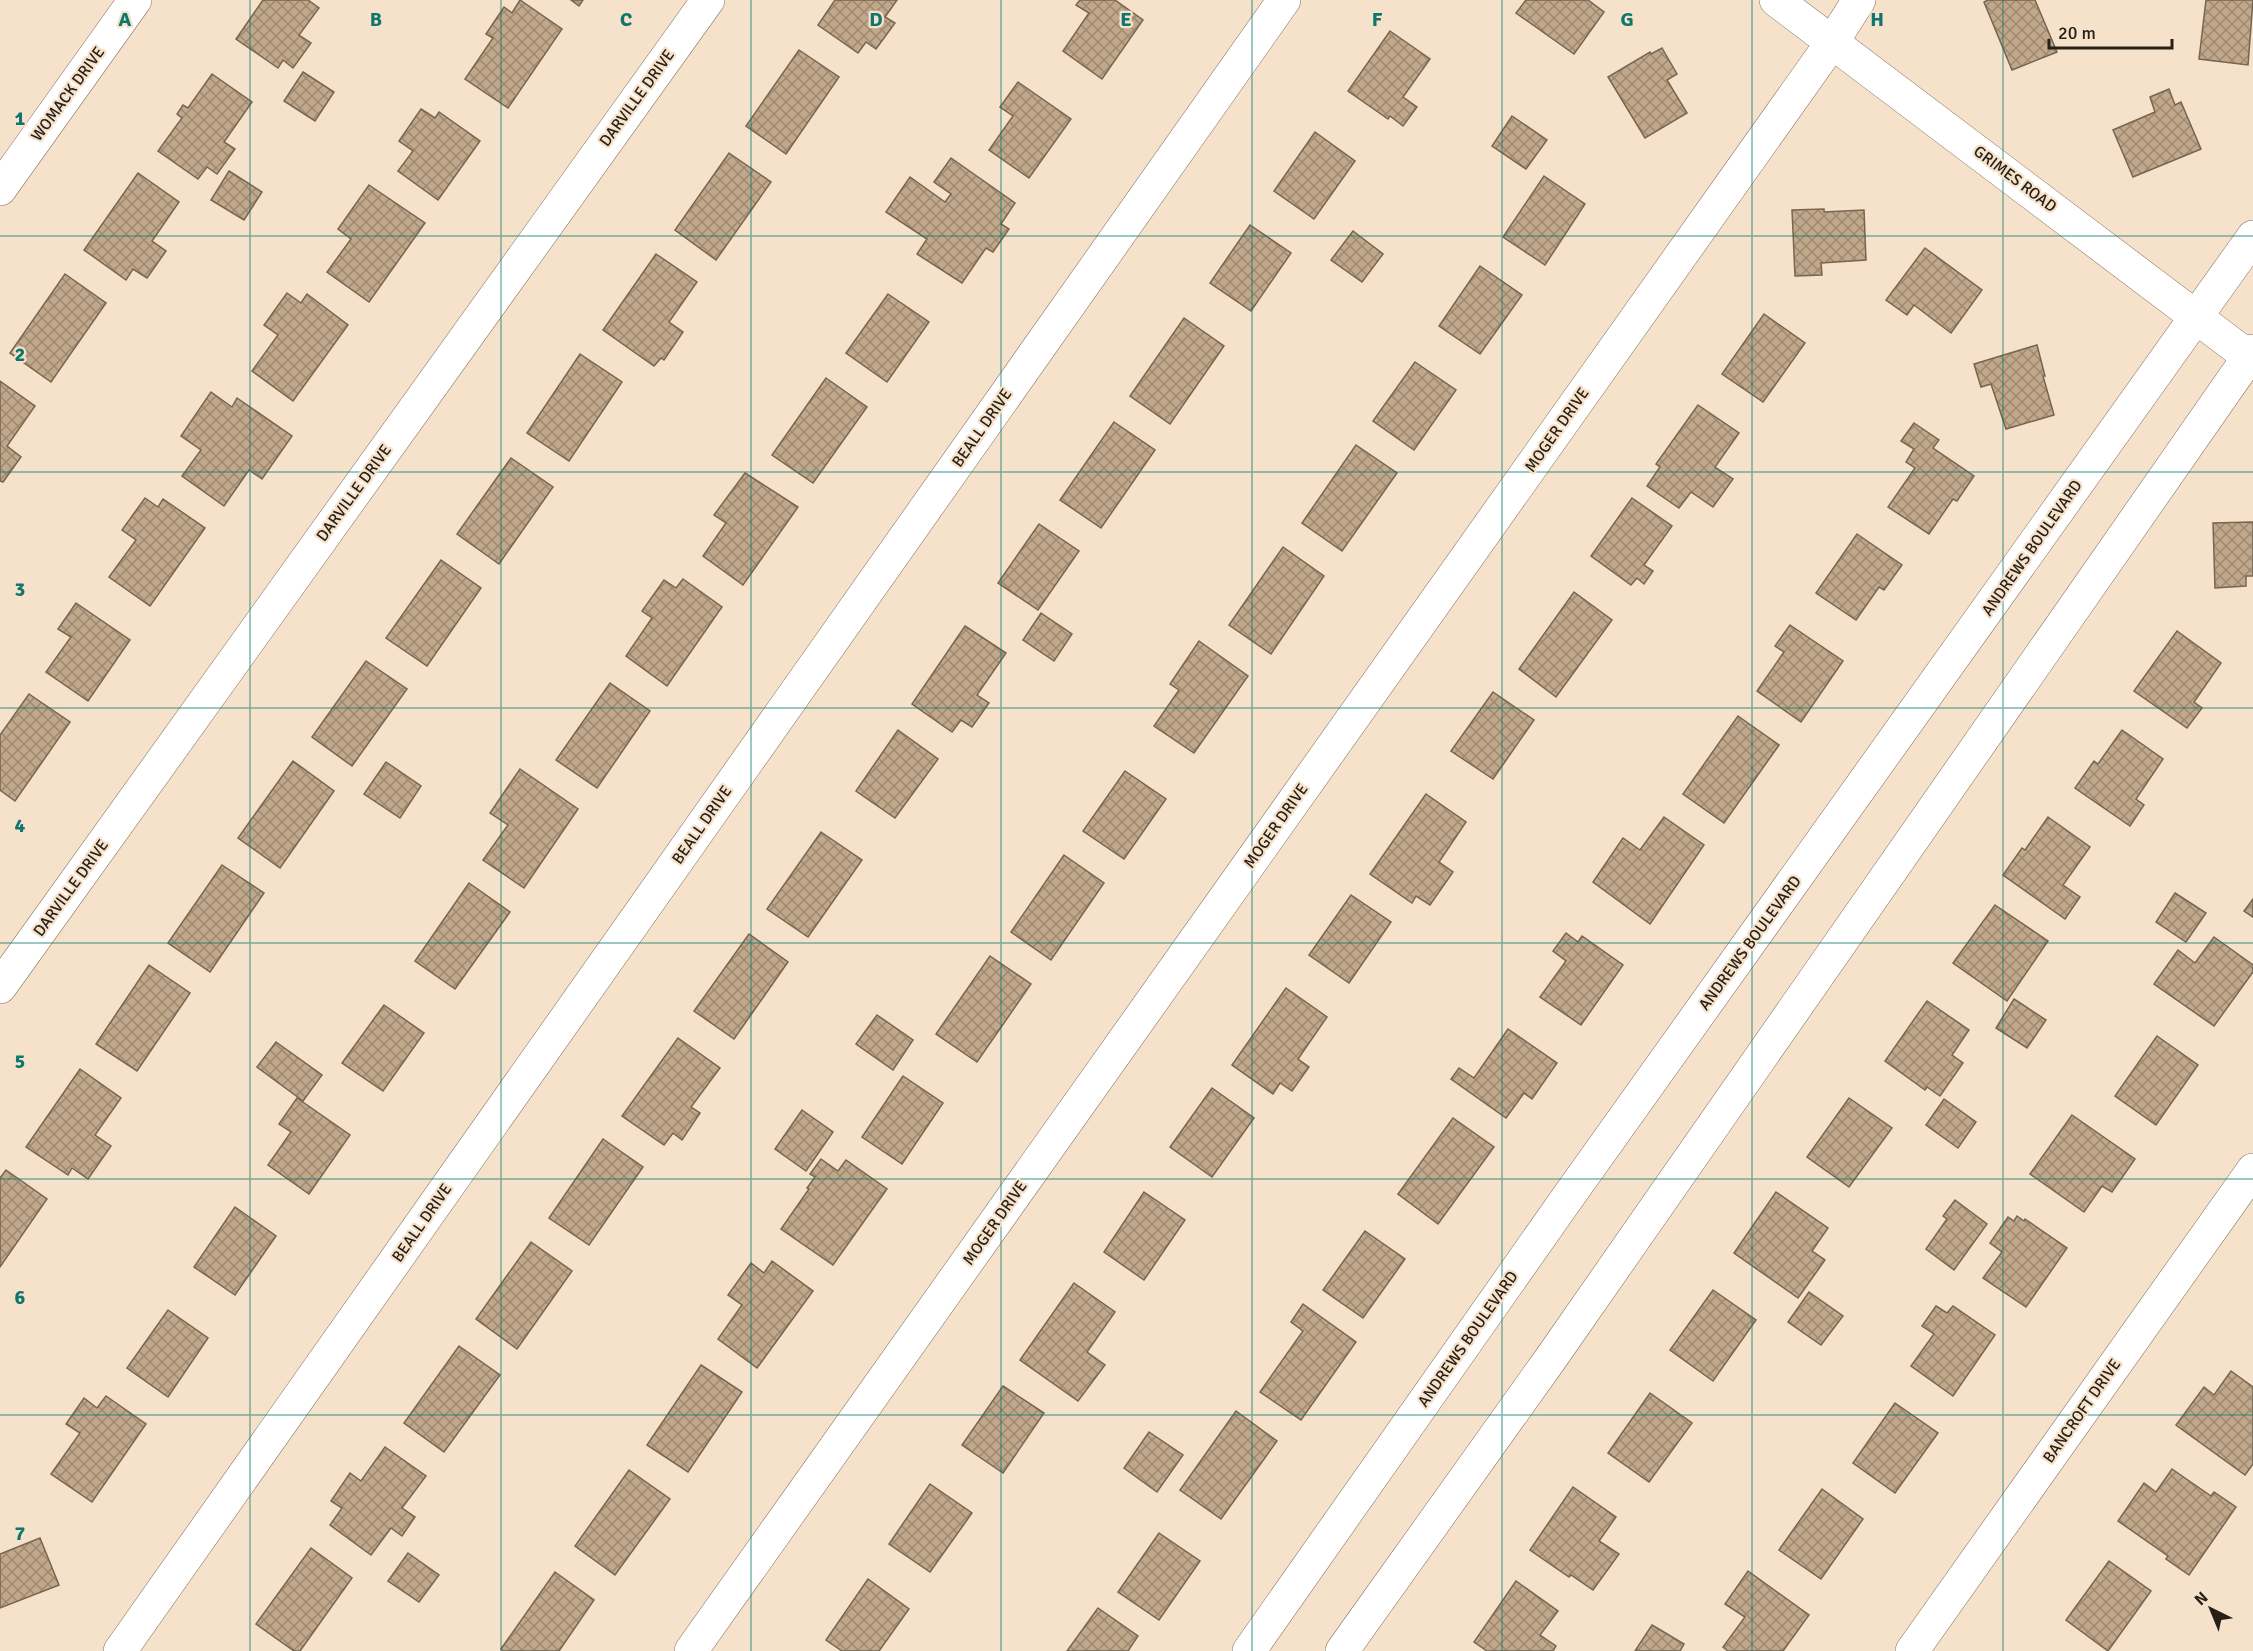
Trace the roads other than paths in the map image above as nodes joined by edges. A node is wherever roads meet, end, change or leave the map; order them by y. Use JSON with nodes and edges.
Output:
{"nodes":[{"id":1,"x":135,"y":0,"type":"edge"},
{"id":2,"x":708,"y":0,"type":"edge"},
{"id":3,"x":1284,"y":0,"type":"edge"},
{"id":4,"x":1776,"y":0,"type":"edge"},
{"id":5,"x":1859,"y":0,"type":"edge"},
{"id":6,"x":1833,"y":41,"type":"junction"},
{"id":7,"x":0,"y":189,"type":"edge"},
{"id":8,"x":2253,"y":237,"type":"edge"},
{"id":9,"x":2196,"y":317,"type":"junction"},
{"id":10,"x":2252,"y":356,"type":"edge"},
{"id":11,"x":0,"y":987,"type":"edge"},
{"id":12,"x":2253,"y":1170,"type":"edge"},
{"id":13,"x":120,"y":1651,"type":"edge"},
{"id":14,"x":691,"y":1651,"type":"edge"},
{"id":15,"x":1249,"y":1651,"type":"edge"},
{"id":16,"x":1342,"y":1651,"type":"edge"},
{"id":17,"x":1912,"y":1651,"type":"edge"}],
"edges":[{"from":1,"to":7,"type":"street","name":"WOMACK DRIVE"},
{"from":2,"to":11,"type":"street","name":"DARVILLE DRIVE"},
{"from":3,"to":13,"type":"street","name":"BEALL DRIVE"},
{"from":4,"to":6,"type":"street","name":"GRIMES ROAD"},
{"from":5,"to":6,"type":"street","name":"MOGER DRIVE"},
{"from":6,"to":9,"type":"street","name":"GRIMES ROAD"},
{"from":6,"to":14,"type":"street","name":"MOGER DRIVE"},
{"from":8,"to":9,"type":"street","name":"ANDREWS BOULEVARD"},
{"from":9,"to":10,"type":"street","name":"GRIMES ROAD"},
{"from":9,"to":15,"type":"street","name":"ANDREWS BOULEVARD"},
{"from":10,"to":16,"type":"street"},
{"from":12,"to":17,"type":"street","name":"BANCROFT DRIVE"}]}
